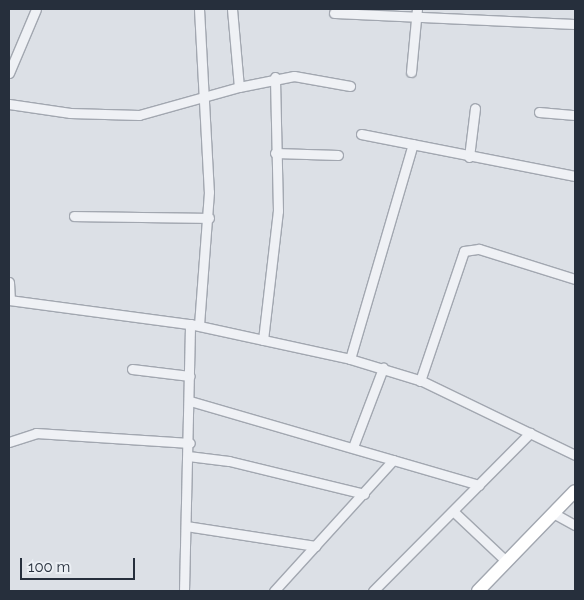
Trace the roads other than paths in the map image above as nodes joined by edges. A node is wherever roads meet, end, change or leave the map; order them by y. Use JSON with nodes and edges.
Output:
{"nodes":[{"id":1,"x":36,"y":9,"type":"edge"},
{"id":2,"x":199,"y":9,"type":"edge"},
{"id":3,"x":232,"y":9,"type":"edge"},
{"id":4,"x":334,"y":12,"type":"dead end"},
{"id":5,"x":417,"y":13,"type":"edge"},
{"id":6,"x":575,"y":24,"type":"edge"},
{"id":7,"x":411,"y":72,"type":"dead end"},
{"id":8,"x":9,"y":73,"type":"edge"},
{"id":9,"x":275,"y":77,"type":"junction"},
{"id":10,"x":350,"y":86,"type":"dead end"},
{"id":11,"x":239,"y":87,"type":"junction"},
{"id":12,"x":206,"y":98,"type":"junction"},
{"id":13,"x":9,"y":104,"type":"edge"},
{"id":14,"x":475,"y":108,"type":"dead end"},
{"id":15,"x":539,"y":112,"type":"dead end"},
{"id":16,"x":575,"y":115,"type":"edge"},
{"id":17,"x":361,"y":134,"type":"dead end"},
{"id":18,"x":413,"y":144,"type":"junction"},
{"id":19,"x":275,"y":153,"type":"junction"},
{"id":20,"x":338,"y":155,"type":"dead end"},
{"id":21,"x":470,"y":157,"type":"junction"},
{"id":22,"x":575,"y":176,"type":"edge"},
{"id":23,"x":74,"y":216,"type":"dead end"},
{"id":24,"x":209,"y":218,"type":"junction"},
{"id":25,"x":575,"y":278,"type":"edge"},
{"id":26,"x":9,"y":282,"type":"edge"},
{"id":27,"x":9,"y":300,"type":"edge"},
{"id":28,"x":195,"y":325,"type":"junction"},
{"id":29,"x":263,"y":340,"type":"junction"},
{"id":30,"x":350,"y":359,"type":"junction"},
{"id":31,"x":382,"y":368,"type":"junction"},
{"id":32,"x":132,"y":369,"type":"dead end"},
{"id":33,"x":190,"y":376,"type":"junction"},
{"id":34,"x":420,"y":381,"type":"junction"},
{"id":35,"x":190,"y":401,"type":"junction"},
{"id":36,"x":530,"y":433,"type":"junction"},
{"id":37,"x":9,"y":442,"type":"edge"},
{"id":38,"x":190,"y":443,"type":"junction"},
{"id":39,"x":353,"y":447,"type":"junction"},
{"id":40,"x":575,"y":455,"type":"edge"},
{"id":41,"x":188,"y":456,"type":"junction"},
{"id":42,"x":393,"y":460,"type":"junction"},
{"id":43,"x":479,"y":485,"type":"junction"},
{"id":44,"x":575,"y":491,"type":"edge"},
{"id":45,"x":364,"y":494,"type":"junction"},
{"id":46,"x":452,"y":512,"type":"junction"},
{"id":47,"x":553,"y":513,"type":"junction"},
{"id":48,"x":575,"y":525,"type":"edge"},
{"id":49,"x":186,"y":526,"type":"junction"},
{"id":50,"x":315,"y":546,"type":"junction"},
{"id":51,"x":505,"y":560,"type":"junction"},
{"id":52,"x":184,"y":591,"type":"edge"},
{"id":53,"x":274,"y":591,"type":"edge"},
{"id":54,"x":373,"y":591,"type":"edge"},
{"id":55,"x":478,"y":591,"type":"edge"}],
"edges":[{"from":1,"to":8,"type":"street"},
{"from":2,"to":12,"type":"street"},
{"from":3,"to":11,"type":"street"},
{"from":4,"to":5,"type":"street"},
{"from":5,"to":6,"type":"street"},
{"from":5,"to":7,"type":"street"},
{"from":9,"to":10,"type":"street"},
{"from":9,"to":11,"type":"street"},
{"from":9,"to":19,"type":"street"},
{"from":11,"to":12,"type":"street"},
{"from":12,"to":13,"type":"street"},
{"from":12,"to":24,"type":"street"},
{"from":14,"to":21,"type":"street"},
{"from":15,"to":16,"type":"street"},
{"from":17,"to":18,"type":"street"},
{"from":18,"to":21,"type":"street"},
{"from":18,"to":30,"type":"street"},
{"from":19,"to":20,"type":"street"},
{"from":19,"to":29,"type":"street"},
{"from":21,"to":22,"type":"street"},
{"from":23,"to":24,"type":"street"},
{"from":24,"to":28,"type":"street"},
{"from":25,"to":34,"type":"street"},
{"from":26,"to":27,"type":"street"},
{"from":27,"to":28,"type":"street"},
{"from":28,"to":29,"type":"street"},
{"from":28,"to":33,"type":"street"},
{"from":29,"to":30,"type":"street"},
{"from":30,"to":31,"type":"street"},
{"from":31,"to":34,"type":"street"},
{"from":31,"to":39,"type":"street"},
{"from":32,"to":33,"type":"street"},
{"from":33,"to":35,"type":"street"},
{"from":34,"to":36,"type":"street"},
{"from":35,"to":38,"type":"street"},
{"from":35,"to":39,"type":"street"},
{"from":36,"to":40,"type":"street"},
{"from":36,"to":43,"type":"street"},
{"from":37,"to":38,"type":"street"},
{"from":38,"to":41,"type":"street"},
{"from":39,"to":42,"type":"street"},
{"from":41,"to":45,"type":"street"},
{"from":41,"to":49,"type":"street"},
{"from":42,"to":43,"type":"street"},
{"from":42,"to":45,"type":"street"},
{"from":43,"to":46,"type":"street"},
{"from":44,"to":47,"type":"street"},
{"from":45,"to":50,"type":"street"},
{"from":46,"to":51,"type":"street"},
{"from":46,"to":54,"type":"street"},
{"from":47,"to":48,"type":"street"},
{"from":47,"to":51,"type":"street"},
{"from":49,"to":50,"type":"street"},
{"from":49,"to":52,"type":"street"},
{"from":50,"to":53,"type":"street"},
{"from":51,"to":55,"type":"street"}]}
